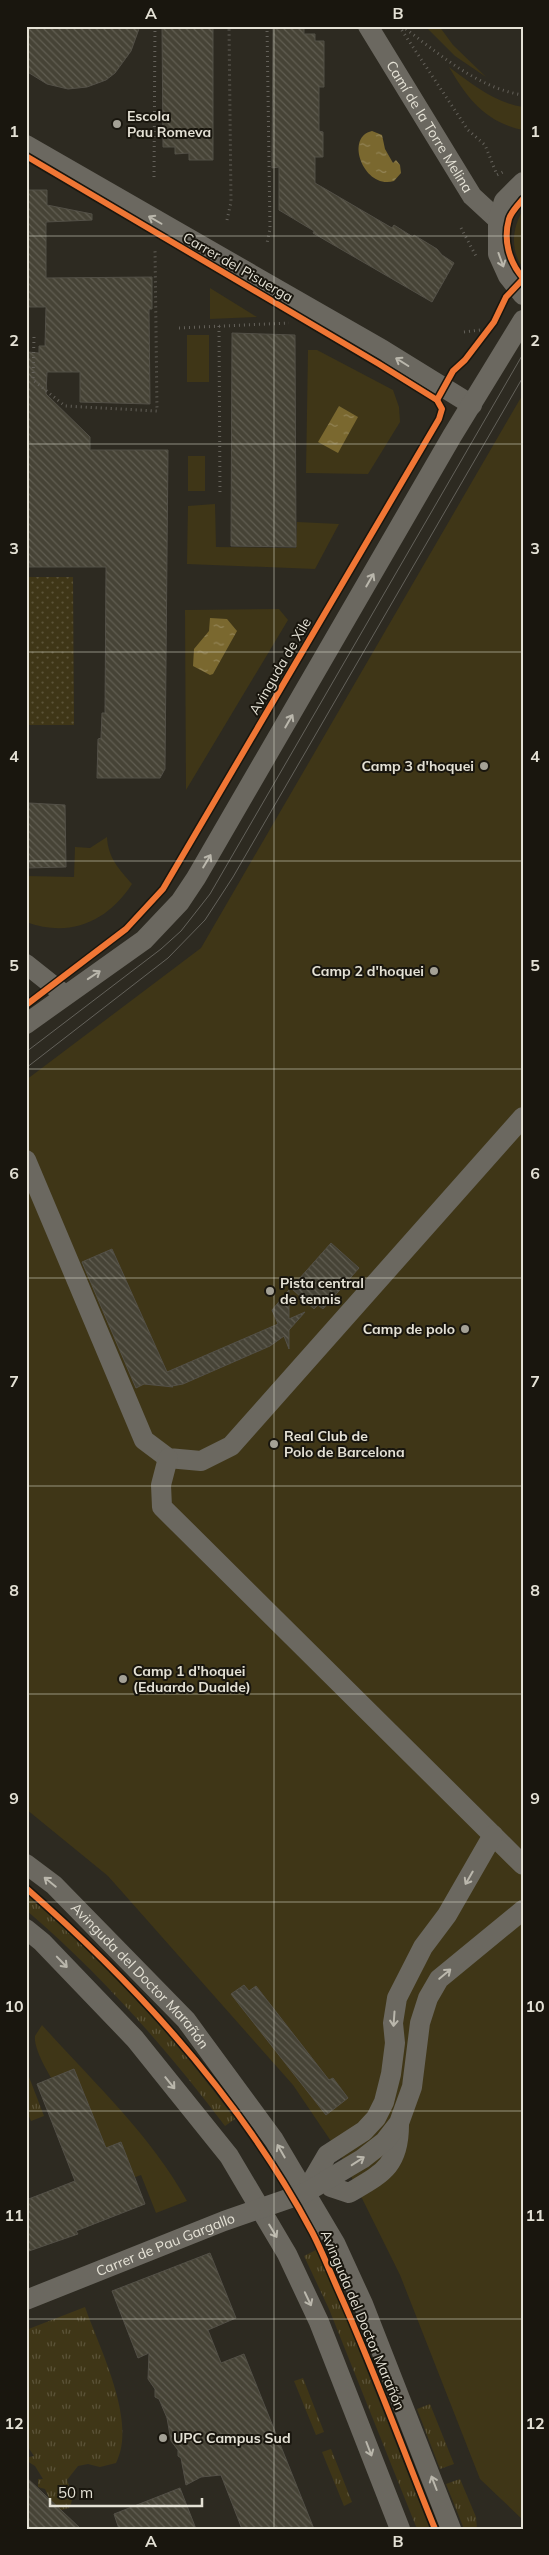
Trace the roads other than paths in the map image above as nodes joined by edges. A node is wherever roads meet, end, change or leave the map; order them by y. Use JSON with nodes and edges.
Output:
{"nodes":[{"id":1,"x":368,"y":26,"type":"edge"},
{"id":2,"x":26,"y":145,"type":"edge"},
{"id":3,"x":523,"y":182,"type":"edge"},
{"id":4,"x":498,"y":220,"type":"junction"},
{"id":5,"x":523,"y":294,"type":"edge"},
{"id":6,"x":523,"y":320,"type":"edge"},
{"id":7,"x":472,"y":405,"type":"junction"},
{"id":8,"x":26,"y":964,"type":"edge"},
{"id":9,"x":64,"y":996,"type":"junction"},
{"id":10,"x":26,"y":1024,"type":"edge"},
{"id":11,"x":523,"y":1117,"type":"edge"},
{"id":12,"x":26,"y":1160,"type":"edge"},
{"id":13,"x":168,"y":1458,"type":"junction"},
{"id":14,"x":493,"y":1835,"type":"junction"},
{"id":15,"x":26,"y":1864,"type":"edge"},
{"id":16,"x":523,"y":1865,"type":"edge"},
{"id":17,"x":523,"y":1910,"type":"edge"},
{"id":18,"x":26,"y":1929,"type":"edge"},
{"id":19,"x":399,"y":2123,"type":"junction"},
{"id":20,"x":318,"y":2189,"type":"junction"},
{"id":21,"x":260,"y":2208,"type":"junction"},
{"id":22,"x":26,"y":2300,"type":"edge"},
{"id":23,"x":400,"y":2529,"type":"edge"},
{"id":24,"x":452,"y":2529,"type":"edge"}],
"edges":[{"from":1,"to":4,"type":"street","name":"Camí de la Torre Melina"},
{"from":7,"to":2,"type":"street","name":"Carrer del Pisuerga","one_way":true},
{"from":3,"to":4,"type":"street"},
{"from":4,"to":5,"type":"street","one_way":true},
{"from":6,"to":7,"type":"street"},
{"from":9,"to":7,"type":"street","one_way":true},
{"from":8,"to":9,"type":"street"},
{"from":9,"to":10,"type":"street"},
{"from":11,"to":13,"type":"street"},
{"from":12,"to":13,"type":"street"},
{"from":13,"to":14,"type":"street"},
{"from":14,"to":16,"type":"street"},
{"from":14,"to":20,"type":"street","one_way":true},
{"from":20,"to":15,"type":"street","name":"Avinguda del Doctor Marañón","one_way":true},
{"from":19,"to":17,"type":"street","one_way":true},
{"from":18,"to":21,"type":"street","one_way":true},
{"from":20,"to":19,"type":"street","name":"Carrer de Pau Gargallo","one_way":true},
{"from":19,"to":20,"type":"street"},
{"from":20,"to":21,"type":"street","name":"Carrer de Pau Gargallo"},
{"from":24,"to":20,"type":"street","name":"Avinguda del Doctor Marañón","one_way":true},
{"from":21,"to":22,"type":"street","name":"Carrer de Pau Gargallo"},
{"from":21,"to":23,"type":"street","one_way":true}]}
